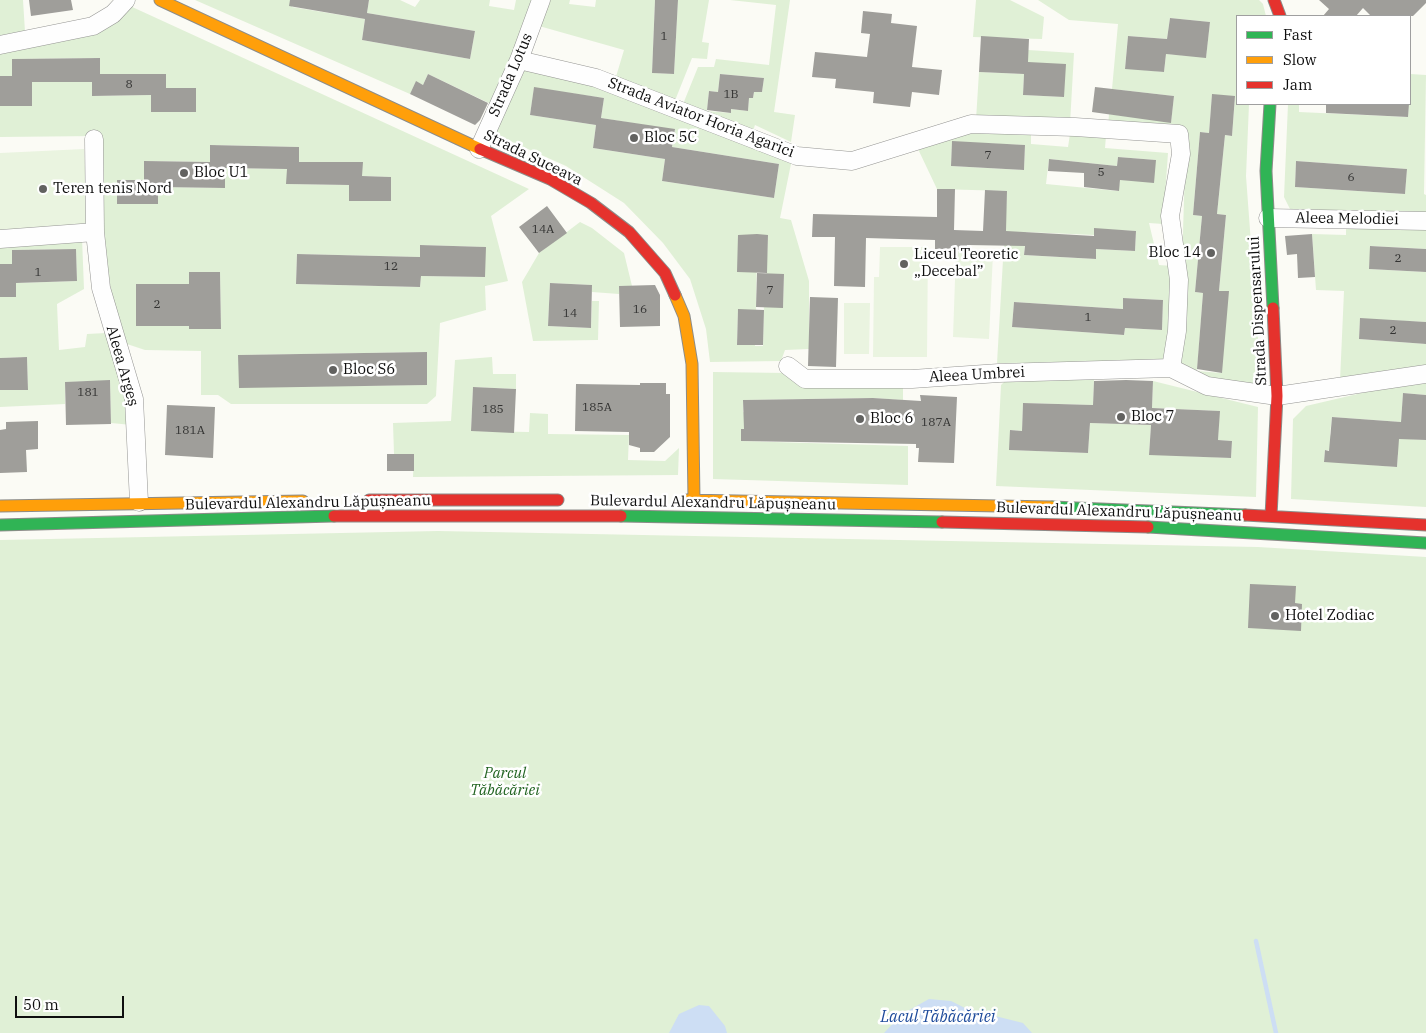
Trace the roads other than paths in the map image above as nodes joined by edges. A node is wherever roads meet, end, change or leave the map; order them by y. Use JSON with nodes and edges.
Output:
{"nodes":[{"id":1,"x":126,"y":0,"type":"edge"},
{"id":2,"x":541,"y":0,"type":"edge"},
{"id":3,"x":1274,"y":0,"type":"edge"},
{"id":4,"x":1288,"y":0,"type":"edge"},
{"id":5,"x":170,"y":2,"type":"edge"},
{"id":6,"x":1281,"y":15,"type":"edge"},
{"id":7,"x":1281,"y":15,"type":"edge"},
{"id":8,"x":0,"y":45,"type":"edge"},
{"id":9,"x":519,"y":60,"type":"junction"},
{"id":10,"x":1270,"y":105,"type":"edge"},
{"id":11,"x":94,"y":139,"type":"dead end"},
{"id":12,"x":479,"y":149,"type":"junction"},
{"id":13,"x":1268,"y":218,"type":"junction"},
{"id":14,"x":1426,"y":221,"type":"edge"},
{"id":15,"x":95,"y":232,"type":"junction"},
{"id":16,"x":0,"y":239,"type":"edge"},
{"id":17,"x":788,"y":366,"type":"dead end"},
{"id":18,"x":1171,"y":368,"type":"junction"},
{"id":19,"x":1426,"y":374,"type":"edge"},
{"id":20,"x":1278,"y":396,"type":"junction"},
{"id":21,"x":320,"y":500,"type":"dead end"},
{"id":22,"x":358,"y":500,"type":"dead end"},
{"id":23,"x":567,"y":500,"type":"dead end"},
{"id":24,"x":674,"y":500,"type":"dead end"},
{"id":25,"x":694,"y":500,"type":"junction"},
{"id":26,"x":139,"y":502,"type":"junction"},
{"id":27,"x":0,"y":506,"type":"edge"},
{"id":28,"x":1272,"y":516,"type":"junction"},
{"id":29,"x":0,"y":525,"type":"edge"},
{"id":30,"x":1426,"y":525,"type":"edge"},
{"id":31,"x":1426,"y":543,"type":"edge"}],
"edges":[{"from":1,"to":8,"type":"street"},
{"from":2,"to":9,"type":"street","name":"Strada Lotus"},
{"from":3,"to":6,"type":"main road"},
{"from":4,"to":7,"type":"main road"},
{"from":5,"to":12,"type":"main road","name":"Strada Suceava"},
{"from":9,"to":12,"type":"street","name":"Strada Lotus"},
{"from":9,"to":18,"type":"street","name":"Strada Aviator Horia Agarici"},
{"from":10,"to":13,"type":"main road","name":"Strada Dispensarului"},
{"from":11,"to":15,"type":"street","name":"Aleea Argeș"},
{"from":12,"to":25,"type":"main road","name":"Strada Suceava"},
{"from":13,"to":14,"type":"street","name":"Aleea Melodiei"},
{"from":13,"to":20,"type":"main road","name":"Strada Dispensarului"},
{"from":15,"to":16,"type":"street"},
{"from":15,"to":26,"type":"street","name":"Aleea Argeș"},
{"from":17,"to":18,"type":"street","name":"Aleea Umbrei"},
{"from":18,"to":20,"type":"street","name":"Aleea Umbrei"},
{"from":19,"to":20,"type":"street","name":"Aleea Umbrei"},
{"from":20,"to":28,"type":"main road","name":"Strada Dispensarului"},
{"from":21,"to":26,"type":"main road","name":"Bulevardul Alexandru Lăpușneanu"},
{"from":22,"to":23,"type":"main road","name":"Bulevardul Alexandru Lăpușneanu"},
{"from":24,"to":25,"type":"main road","name":"Bulevardul Alexandru Lăpușneanu"},
{"from":25,"to":28,"type":"main road","name":"Bulevardul Alexandru Lăpușneanu"},
{"from":26,"to":27,"type":"main road","name":"Bulevardul Alexandru Lăpușneanu"},
{"from":28,"to":30,"type":"main road","name":"Bulevardul Alexandru Lăpușneanu"},
{"from":29,"to":31,"type":"main road","name":"Bulevardul Alexandru Lăpușneanu"}]}
